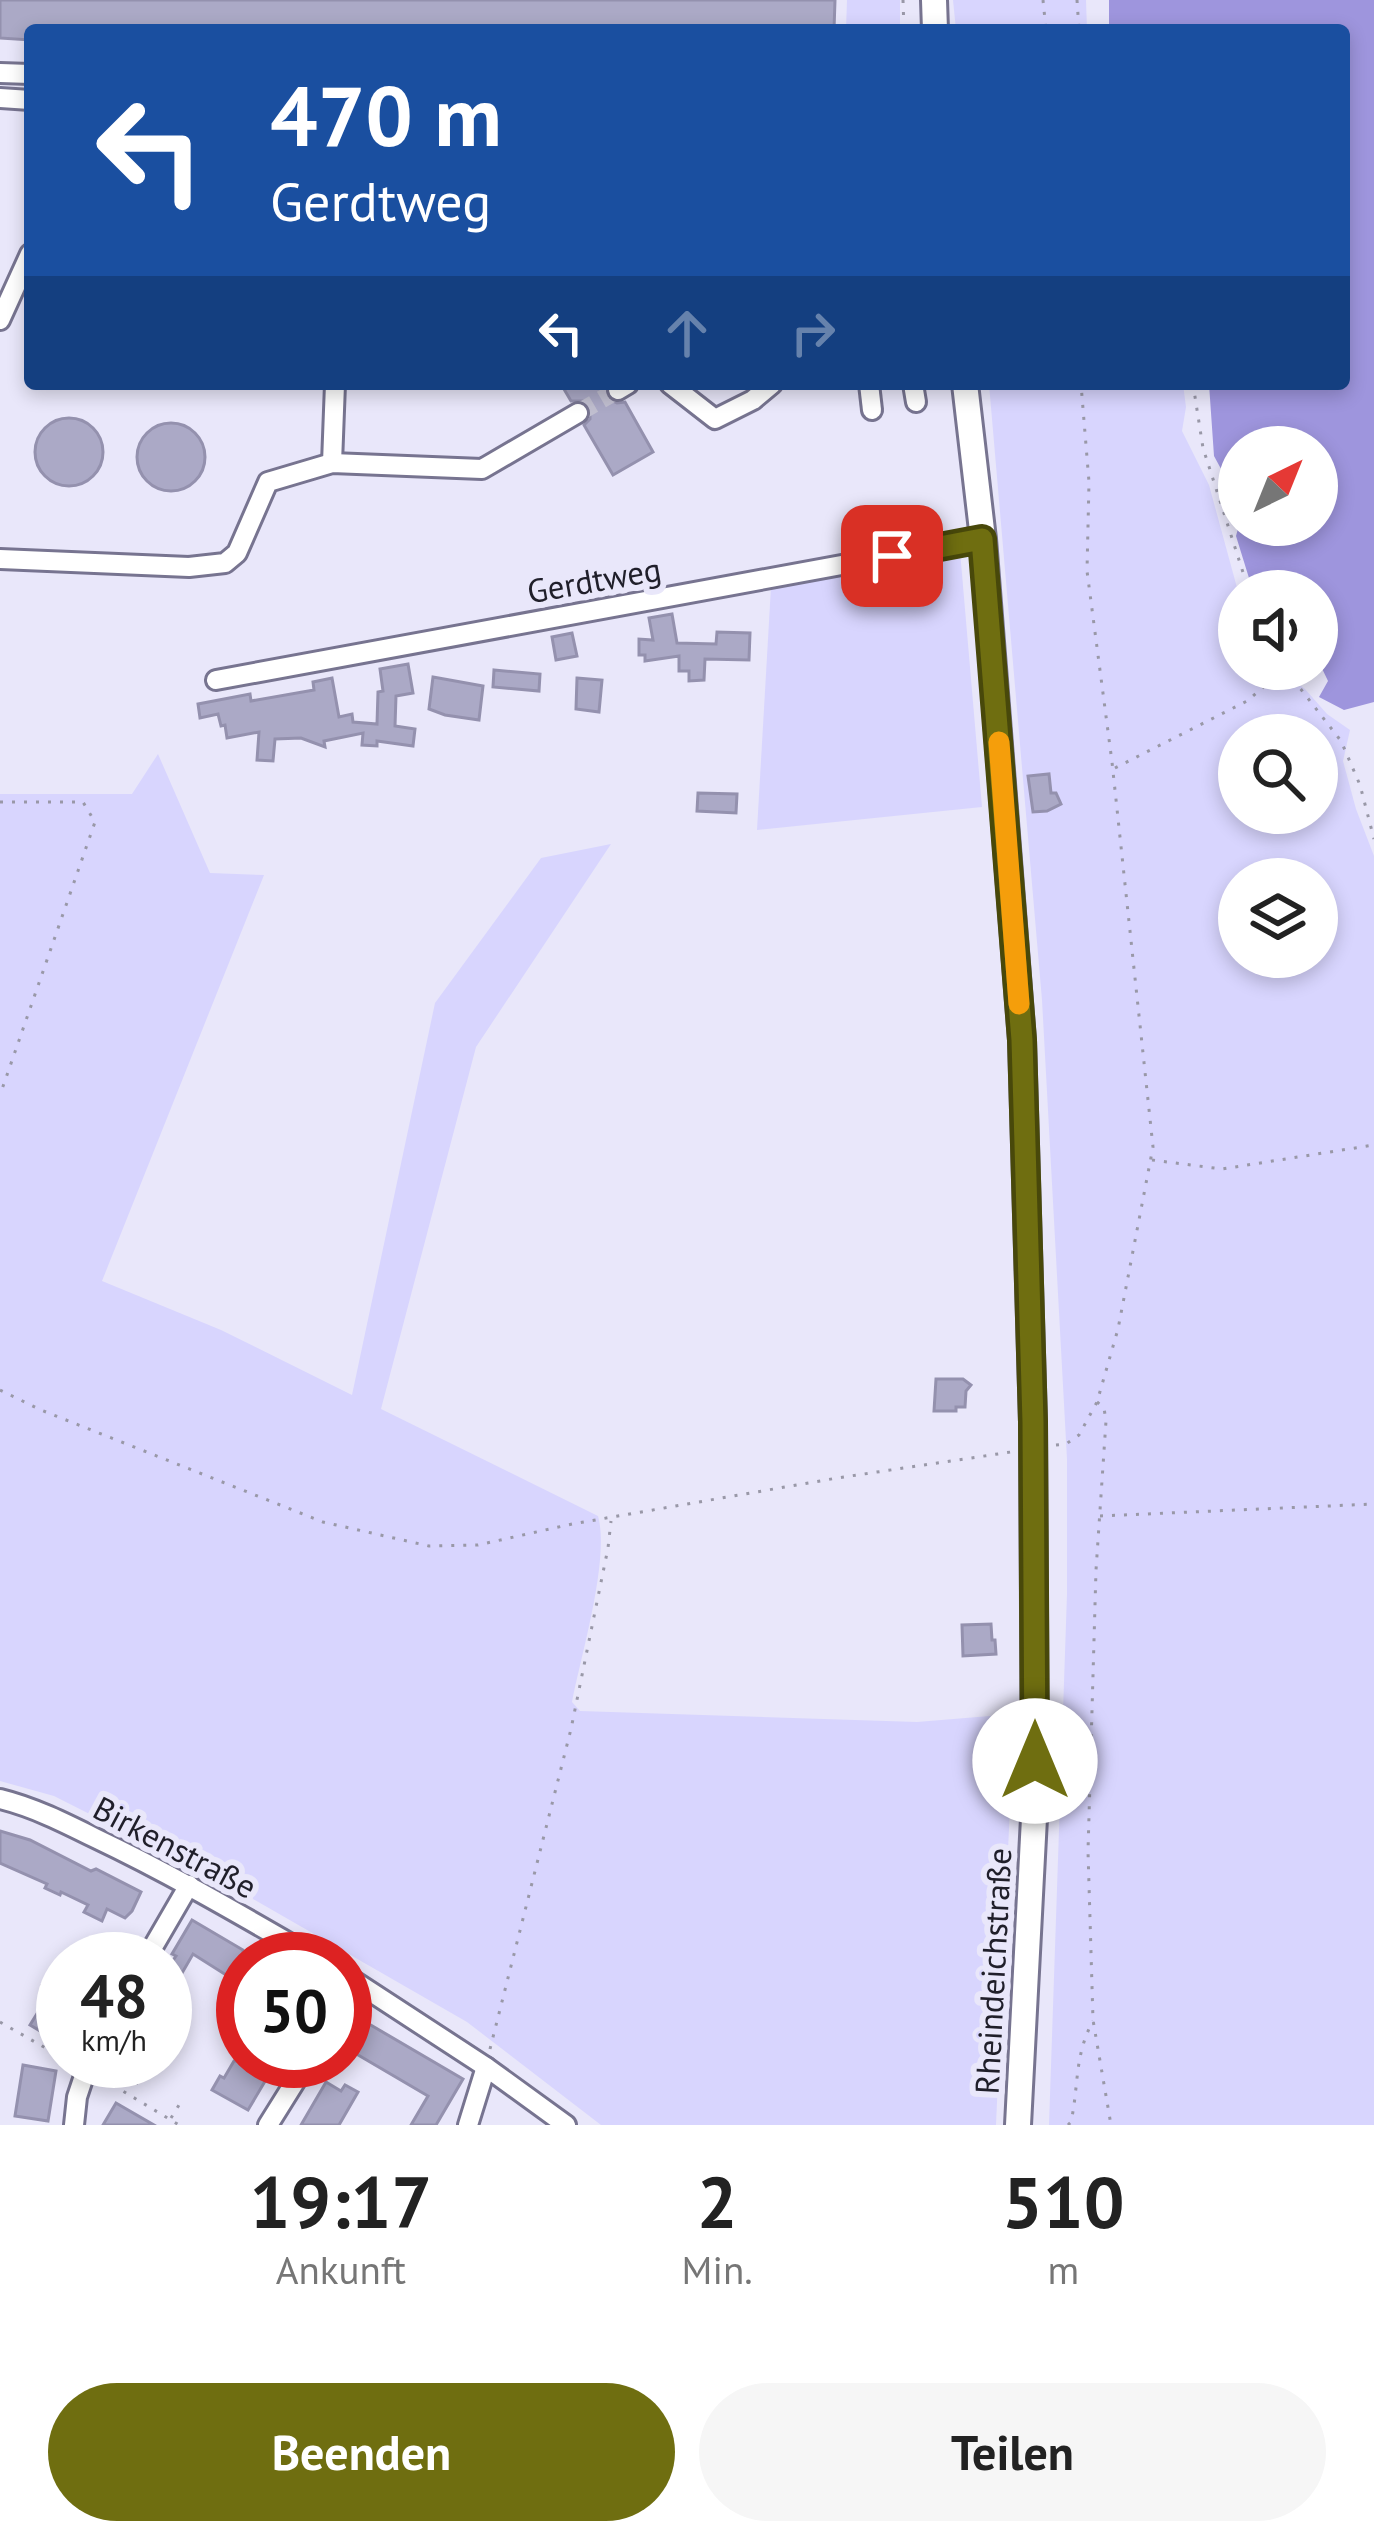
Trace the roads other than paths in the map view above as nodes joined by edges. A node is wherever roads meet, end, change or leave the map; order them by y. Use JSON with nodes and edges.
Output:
{"nodes":[{"id":1,"x":24,"y":267,"type":"edge"},
{"id":2,"x":0,"y":320,"type":"edge"},
{"id":3,"x":335,"y":390,"type":"edge"},
{"id":4,"x":678,"y":390,"type":"edge"},
{"id":5,"x":765,"y":390,"type":"edge"},
{"id":6,"x":869,"y":390,"type":"edge"},
{"id":7,"x":966,"y":390,"type":"edge"},
{"id":8,"x":872,"y":410,"type":"dead end"},
{"id":9,"x":578,"y":413,"type":"tunnel mouth"},
{"id":10,"x":332,"y":463,"type":"junction"},
{"id":11,"x":982,"y":539,"type":"junction"},
{"id":12,"x":0,"y":559,"type":"edge"},
{"id":13,"x":217,"y":680,"type":"dead end"},
{"id":14,"x":0,"y":1799,"type":"edge"},
{"id":15,"x":189,"y":1886,"type":"junction"},
{"id":16,"x":162,"y":1932,"type":"edge"},
{"id":17,"x":270,"y":1932,"type":"edge"},
{"id":18,"x":372,"y":1998,"type":"edge"},
{"id":19,"x":486,"y":2067,"type":"junction"},
{"id":20,"x":80,"y":2088,"type":"edge"},
{"id":21,"x":291,"y":2088,"type":"edge"},
{"id":22,"x":74,"y":2125,"type":"edge"},
{"id":23,"x":268,"y":2125,"type":"edge"},
{"id":24,"x":468,"y":2125,"type":"edge"},
{"id":25,"x":566,"y":2125,"type":"edge"},
{"id":26,"x":1018,"y":2125,"type":"edge"}],
"edges":[{"from":1,"to":2,"type":"street"},
{"from":3,"to":10,"type":"street"},
{"from":4,"to":5,"type":"street"},
{"from":6,"to":8,"type":"street"},
{"from":7,"to":11,"type":"main road","name":"Rheindeichstraße"},
{"from":9,"to":10,"type":"street"},
{"from":10,"to":12,"type":"street"},
{"from":11,"to":13,"type":"street","name":"Gerdtweg"},
{"from":11,"to":26,"type":"main road","name":"Rheindeichstraße"},
{"from":14,"to":15,"type":"street","name":"Birkenstraße"},
{"from":15,"to":16,"type":"street"},
{"from":15,"to":17,"type":"street","name":"Birkenstraße"},
{"from":18,"to":19,"type":"street"},
{"from":19,"to":24,"type":"street"},
{"from":19,"to":25,"type":"street"},
{"from":20,"to":22,"type":"street"},
{"from":21,"to":23,"type":"street"}]}
